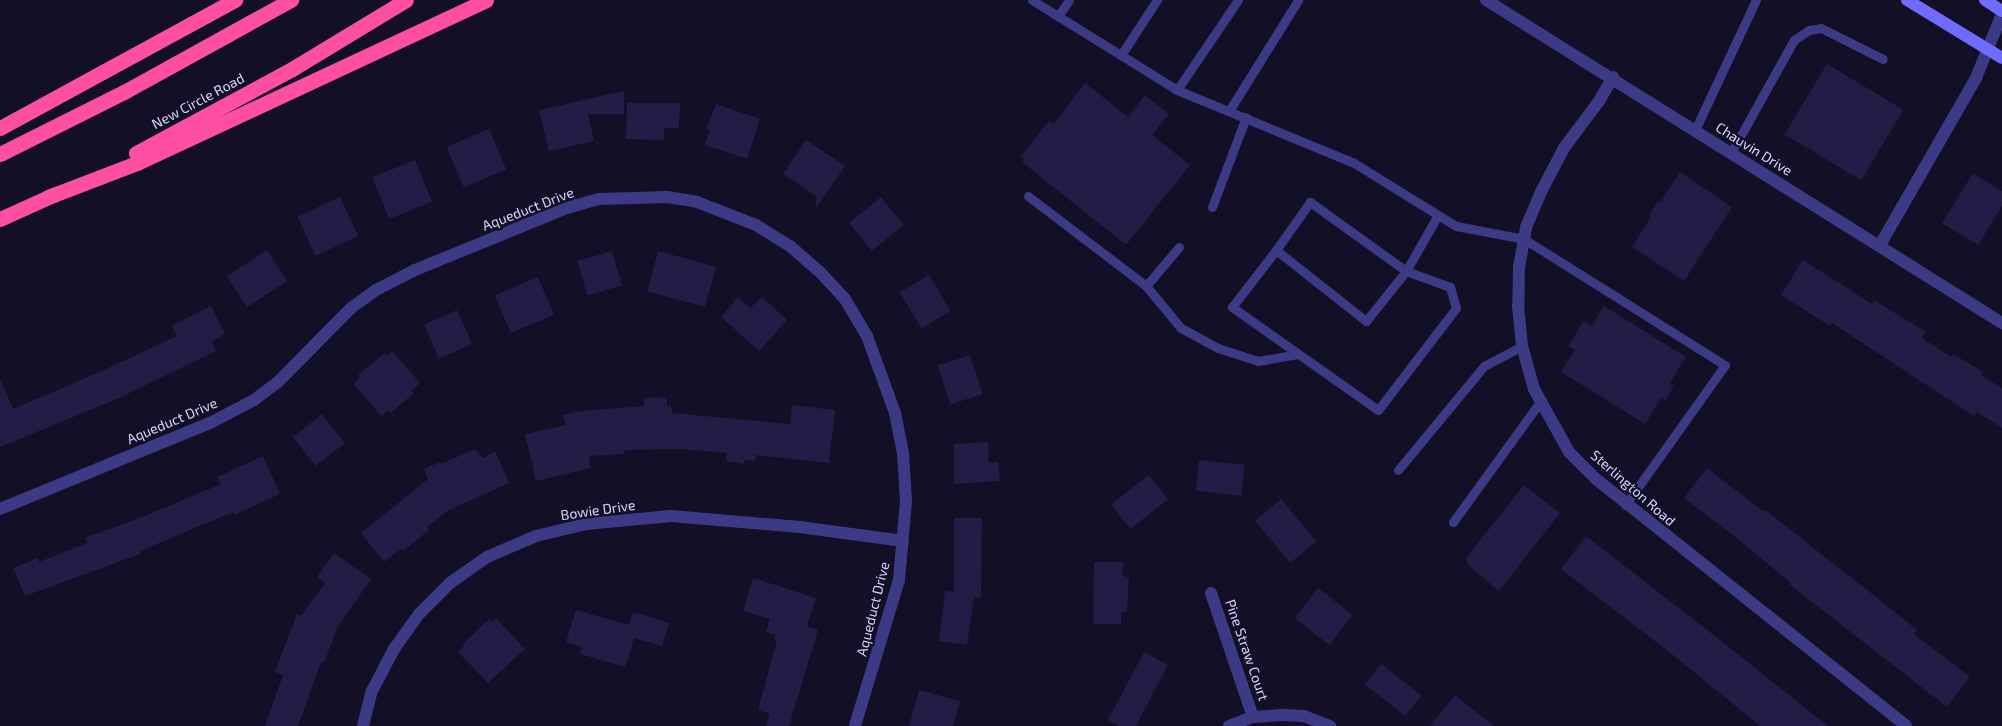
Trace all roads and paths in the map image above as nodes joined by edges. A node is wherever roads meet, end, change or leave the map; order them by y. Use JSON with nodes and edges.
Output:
{"nodes":[{"id":1,"x":235,"y":0,"type":"edge"},
{"id":2,"x":291,"y":0,"type":"edge"},
{"id":3,"x":406,"y":0,"type":"edge"},
{"id":4,"x":486,"y":0,"type":"edge"},
{"id":5,"x":1032,"y":0,"type":"edge"},
{"id":6,"x":1069,"y":0,"type":"edge"},
{"id":7,"x":1156,"y":0,"type":"edge"},
{"id":8,"x":1238,"y":0,"type":"edge"},
{"id":9,"x":1298,"y":0,"type":"edge"},
{"id":10,"x":1486,"y":0,"type":"edge"},
{"id":11,"x":1756,"y":0,"type":"edge"},
{"id":12,"x":1907,"y":0,"type":"edge"},
{"id":13,"x":1986,"y":0,"type":"edge"},
{"id":14,"x":2002,"y":13,"type":"edge"},
{"id":15,"x":1058,"y":16,"type":"junction"},
{"id":16,"x":1987,"y":50,"type":"junction"},
{"id":17,"x":1121,"y":55,"type":"junction"},
{"id":18,"x":2002,"y":58,"type":"edge"},
{"id":19,"x":1883,"y":59,"type":"dead end"},
{"id":20,"x":1613,"y":77,"type":"junction"},
{"id":21,"x":1177,"y":90,"type":"junction"},
{"id":22,"x":1229,"y":111,"type":"junction"},
{"id":23,"x":1246,"y":116,"type":"junction"},
{"id":24,"x":0,"y":128,"type":"edge"},
{"id":25,"x":1695,"y":130,"type":"junction"},
{"id":26,"x":1731,"y":153,"type":"junction"},
{"id":27,"x":0,"y":154,"type":"edge"},
{"id":28,"x":1028,"y":196,"type":"dead end"},
{"id":29,"x":48,"y":197,"type":"junction"},
{"id":30,"x":1212,"y":207,"type":"dead end"},
{"id":31,"x":1438,"y":214,"type":"junction"},
{"id":32,"x":0,"y":219,"type":"edge"},
{"id":33,"x":1524,"y":240,"type":"junction"},
{"id":34,"x":1880,"y":245,"type":"junction"},
{"id":35,"x":1179,"y":247,"type":"dead end"},
{"id":36,"x":1276,"y":250,"type":"junction"},
{"id":37,"x":1406,"y":271,"type":"junction"},
{"id":38,"x":1146,"y":286,"type":"junction"},
{"id":39,"x":2002,"y":323,"type":"edge"},
{"id":40,"x":1522,"y":346,"type":"junction"},
{"id":41,"x":1297,"y":354,"type":"junction"},
{"id":42,"x":1540,"y":402,"type":"junction"},
{"id":43,"x":1398,"y":470,"type":"dead end"},
{"id":44,"x":1625,"y":505,"type":"junction"},
{"id":45,"x":0,"y":509,"type":"edge"},
{"id":46,"x":1453,"y":522,"type":"dead end"},
{"id":47,"x":903,"y":541,"type":"junction"},
{"id":48,"x":1211,"y":593,"type":"dead end"},
{"id":49,"x":1253,"y":717,"type":"junction"},
{"id":50,"x":362,"y":726,"type":"edge"},
{"id":51,"x":855,"y":726,"type":"edge"},
{"id":52,"x":1230,"y":726,"type":"edge"},
{"id":53,"x":1330,"y":726,"type":"edge"},
{"id":54,"x":1906,"y":726,"type":"edge"}],
"edges":[{"from":1,"to":24,"type":"highway"},
{"from":2,"to":27,"type":"highway"},
{"from":3,"to":29,"type":"highway","name":"New Circle Road"},
{"from":4,"to":29,"type":"highway"},
{"from":5,"to":15,"type":"lane"},
{"from":6,"to":15,"type":"lane"},
{"from":7,"to":17,"type":"lane"},
{"from":8,"to":21,"type":"lane"},
{"from":9,"to":22,"type":"lane"},
{"from":10,"to":20,"type":"street","name":"Chauvin Drive"},
{"from":11,"to":25,"type":"lane"},
{"from":12,"to":16,"type":"main road"},
{"from":13,"to":14,"type":"main road"},
{"from":14,"to":16,"type":"street"},
{"from":15,"to":17,"type":"lane"},
{"from":16,"to":18,"type":"main road"},
{"from":16,"to":34,"type":"street"},
{"from":17,"to":21,"type":"lane"},
{"from":19,"to":26,"type":"lane"},
{"from":20,"to":25,"type":"street","name":"Chauvin Drive"},
{"from":20,"to":33,"type":"street","name":"Sterlington Road"},
{"from":21,"to":22,"type":"lane"},
{"from":22,"to":23,"type":"lane"},
{"from":23,"to":30,"type":"lane"},
{"from":23,"to":31,"type":"lane"},
{"from":25,"to":26,"type":"street","name":"Chauvin Drive"},
{"from":26,"to":34,"type":"street","name":"Chauvin Drive"},
{"from":28,"to":38,"type":"lane"},
{"from":29,"to":32,"type":"highway","name":"New Circle Road"},
{"from":31,"to":33,"type":"lane"},
{"from":31,"to":37,"type":"lane"},
{"from":33,"to":40,"type":"street","name":"Sterlington Road"},
{"from":33,"to":44,"type":"lane"},
{"from":34,"to":39,"type":"street","name":"Chauvin Drive"},
{"from":35,"to":38,"type":"lane"},
{"from":36,"to":37,"type":"lane"},
{"from":36,"to":37,"type":"lane"},
{"from":36,"to":41,"type":"lane"},
{"from":37,"to":41,"type":"lane"},
{"from":38,"to":41,"type":"lane"},
{"from":40,"to":42,"type":"street","name":"Sterlington Road"},
{"from":40,"to":43,"type":"lane"},
{"from":42,"to":44,"type":"street","name":"Sterlington Road"},
{"from":42,"to":46,"type":"lane"},
{"from":44,"to":54,"type":"street","name":"Sterlington Road"},
{"from":45,"to":47,"type":"street","name":"Aqueduct Drive"},
{"from":47,"to":50,"type":"street","name":"Bowie Drive"},
{"from":47,"to":51,"type":"street","name":"Aqueduct Drive"},
{"from":48,"to":49,"type":"street","name":"Pine Straw Court"},
{"from":49,"to":52,"type":"street"},
{"from":49,"to":53,"type":"street"}]}
